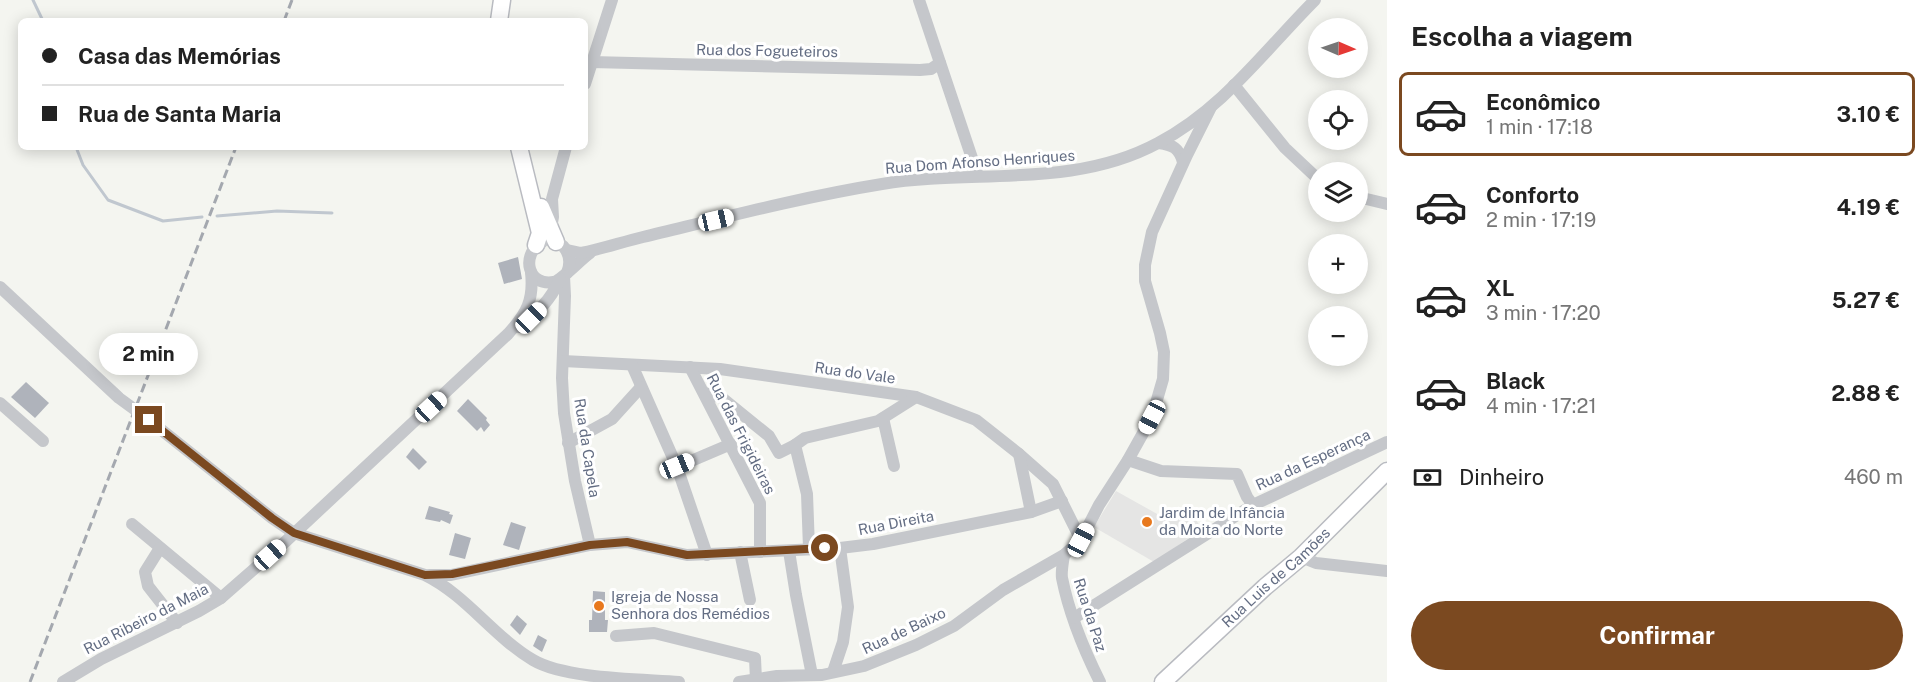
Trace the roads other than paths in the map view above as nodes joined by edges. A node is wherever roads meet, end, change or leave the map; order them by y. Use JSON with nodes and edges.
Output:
{"nodes":[{"id":1,"x":501,"y":0,"type":"edge"},
{"id":2,"x":612,"y":0,"type":"edge"},
{"id":3,"x":919,"y":0,"type":"edge"},
{"id":4,"x":1315,"y":0,"type":"edge"},
{"id":5,"x":499,"y":18,"type":"edge"},
{"id":6,"x":591,"y":62,"type":"junction"},
{"id":7,"x":940,"y":63,"type":"junction"},
{"id":8,"x":588,"y":73,"type":"edge"},
{"id":9,"x":1234,"y":85,"type":"junction"},
{"id":10,"x":1211,"y":107,"type":"junction"},
{"id":11,"x":1159,"y":143,"type":"junction"},
{"id":12,"x":520,"y":150,"type":"edge"},
{"id":13,"x":565,"y":150,"type":"edge"},
{"id":14,"x":1184,"y":162,"type":"junction"},
{"id":15,"x":1308,"y":170,"type":"edge"},
{"id":16,"x":978,"y":176,"type":"junction"},
{"id":17,"x":556,"y":182,"type":"junction"},
{"id":18,"x":530,"y":188,"type":"junction"},
{"id":19,"x":1368,"y":199,"type":"edge"},
{"id":20,"x":1387,"y":204,"type":"edge"},
{"id":21,"x":553,"y":242,"type":"junction"},
{"id":22,"x":594,"y":250,"type":"junction"},
{"id":23,"x":531,"y":272,"type":"junction"},
{"id":24,"x":564,"y":276,"type":"junction"},
{"id":25,"x":0,"y":287,"type":"edge"},
{"id":26,"x":552,"y":297,"type":"junction"},
{"id":27,"x":565,"y":319,"type":"junction"},
{"id":28,"x":508,"y":334,"type":"junction"},
{"id":29,"x":563,"y":361,"type":"junction"},
{"id":30,"x":632,"y":365,"type":"junction"},
{"id":31,"x":690,"y":367,"type":"junction"},
{"id":32,"x":642,"y":387,"type":"junction"},
{"id":33,"x":705,"y":393,"type":"junction"},
{"id":34,"x":916,"y":397,"type":"junction"},
{"id":35,"x":0,"y":403,"type":"edge"},
{"id":36,"x":883,"y":418,"type":"junction"},
{"id":37,"x":43,"y":441,"type":"dead end"},
{"id":38,"x":1387,"y":442,"type":"edge"},
{"id":39,"x":568,"y":443,"type":"junction"},
{"id":40,"x":731,"y":444,"type":"junction"},
{"id":41,"x":795,"y":445,"type":"junction"},
{"id":42,"x":1019,"y":454,"type":"junction"},
{"id":43,"x":1128,"y":460,"type":"junction"},
{"id":44,"x":677,"y":466,"type":"junction"},
{"id":45,"x":894,"y":466,"type":"dead end"},
{"id":46,"x":1387,"y":471,"type":"edge"},
{"id":47,"x":1062,"y":501,"type":"junction"},
{"id":48,"x":1253,"y":505,"type":"junction"},
{"id":49,"x":1030,"y":512,"type":"junction"},
{"id":50,"x":132,"y":524,"type":"dead end"},
{"id":51,"x":294,"y":533,"type":"junction"},
{"id":52,"x":1081,"y":540,"type":"junction"},
{"id":53,"x":590,"y":545,"type":"junction"},
{"id":54,"x":160,"y":548,"type":"junction"},
{"id":55,"x":809,"y":548,"type":"junction"},
{"id":56,"x":840,"y":548,"type":"junction"},
{"id":57,"x":789,"y":551,"type":"junction"},
{"id":58,"x":740,"y":552,"type":"junction"},
{"id":59,"x":760,"y":552,"type":"junction"},
{"id":60,"x":707,"y":555,"type":"junction"},
{"id":61,"x":1064,"y":555,"type":"junction"},
{"id":62,"x":1301,"y":557,"type":"junction"},
{"id":63,"x":1387,"y":571,"type":"edge"},
{"id":64,"x":425,"y":575,"type":"junction"},
{"id":65,"x":221,"y":598,"type":"junction"},
{"id":66,"x":750,"y":600,"type":"dead end"},
{"id":67,"x":1074,"y":618,"type":"junction"},
{"id":68,"x":177,"y":623,"type":"junction"},
{"id":69,"x":616,"y":636,"type":"dead end"},
{"id":70,"x":822,"y":676,"type":"edge"},
{"id":71,"x":756,"y":680,"type":"junction"},
{"id":72,"x":63,"y":682,"type":"edge"},
{"id":73,"x":679,"y":682,"type":"edge"},
{"id":74,"x":739,"y":682,"type":"edge"},
{"id":75,"x":1100,"y":682,"type":"edge"},
{"id":76,"x":1163,"y":682,"type":"edge"}],
"edges":[{"from":1,"to":5,"type":"street"},
{"from":2,"to":6,"type":"street"},
{"from":3,"to":7,"type":"street"},
{"from":4,"to":9,"type":"street","name":"Rua Dom Afonso Henriques"},
{"from":6,"to":7,"type":"street","name":"Rua dos Fogueteiros"},
{"from":6,"to":8,"type":"street"},
{"from":7,"to":16,"type":"street"},
{"from":9,"to":10,"type":"street","name":"Rua Dom Afonso Henriques"},
{"from":9,"to":15,"type":"street"},
{"from":10,"to":11,"type":"street","name":"Rua Dom Afonso Henriques"},
{"from":10,"to":14,"type":"street"},
{"from":11,"to":14,"type":"street"},
{"from":11,"to":16,"type":"street","name":"Rua Dom Afonso Henriques"},
{"from":12,"to":18,"type":"street"},
{"from":13,"to":17,"type":"street"},
{"from":14,"to":43,"type":"street"},
{"from":16,"to":22,"type":"street","name":"Rua Dom Afonso Henriques"},
{"from":17,"to":21,"type":"street"},
{"from":17,"to":21,"type":"street"},
{"from":18,"to":21,"type":"street"},
{"from":18,"to":21,"type":"street"},
{"from":19,"to":20,"type":"street"},
{"from":21,"to":22,"type":"street","name":"Rua Dom Afonso Henriques"},
{"from":21,"to":23,"type":"street"},
{"from":21,"to":24,"type":"street"},
{"from":22,"to":24,"type":"street","name":"Rua Dom Afonso Henriques"},
{"from":23,"to":24,"type":"street"},
{"from":23,"to":28,"type":"street"},
{"from":24,"to":26,"type":"street"},
{"from":24,"to":27,"type":"street","name":"Rua da Capela"},
{"from":25,"to":51,"type":"street"},
{"from":26,"to":27,"type":"street"},
{"from":26,"to":28,"type":"street"},
{"from":27,"to":29,"type":"street","name":"Rua da Capela"},
{"from":28,"to":51,"type":"street","name":"Rua Ribeiro da Maia"},
{"from":29,"to":30,"type":"street","name":"Rua do Vale"},
{"from":29,"to":39,"type":"street","name":"Rua da Capela"},
{"from":30,"to":31,"type":"street","name":"Rua do Vale"},
{"from":30,"to":32,"type":"street"},
{"from":31,"to":33,"type":"street","name":"Rua das Frigideiras"},
{"from":31,"to":34,"type":"street","name":"Rua do Vale"},
{"from":32,"to":39,"type":"street"},
{"from":32,"to":44,"type":"street"},
{"from":33,"to":40,"type":"street","name":"Rua das Frigideiras"},
{"from":33,"to":41,"type":"street"},
{"from":34,"to":36,"type":"street"},
{"from":34,"to":42,"type":"street","name":"Rua do Vale"},
{"from":35,"to":37,"type":"street"},
{"from":36,"to":41,"type":"street"},
{"from":36,"to":45,"type":"street"},
{"from":38,"to":48,"type":"street","name":"Rua da Esperança"},
{"from":39,"to":53,"type":"street","name":"Rua da Capela"},
{"from":40,"to":44,"type":"street"},
{"from":40,"to":59,"type":"street","name":"Rua das Frigideiras"},
{"from":41,"to":55,"type":"street"},
{"from":42,"to":47,"type":"street","name":"Rua do Vale"},
{"from":42,"to":49,"type":"street"},
{"from":43,"to":48,"type":"street","name":"Rua da Esperança"},
{"from":43,"to":52,"type":"street"},
{"from":44,"to":60,"type":"street"},
{"from":46,"to":62,"type":"street","name":"Rua Luis de Camões"},
{"from":47,"to":49,"type":"street","name":"Rua Direita"},
{"from":47,"to":52,"type":"street","name":"Rua do Vale"},
{"from":48,"to":67,"type":"street"},
{"from":49,"to":56,"type":"street","name":"Rua Direita"},
{"from":50,"to":54,"type":"street"},
{"from":51,"to":64,"type":"street"},
{"from":51,"to":65,"type":"street","name":"Rua Ribeiro da Maia"},
{"from":52,"to":61,"type":"street","name":"Rua de Baixo"},
{"from":53,"to":60,"type":"street","name":"Rua Direita"},
{"from":53,"to":64,"type":"street","name":"Rua Direita"},
{"from":54,"to":65,"type":"street"},
{"from":54,"to":68,"type":"street"},
{"from":55,"to":56,"type":"street","name":"Rua Direita"},
{"from":55,"to":57,"type":"street","name":"Rua Direita"},
{"from":56,"to":70,"type":"street"},
{"from":57,"to":59,"type":"street","name":"Rua Direita"},
{"from":57,"to":70,"type":"street"},
{"from":58,"to":59,"type":"street","name":"Rua Direita"},
{"from":58,"to":60,"type":"street","name":"Rua Direita"},
{"from":58,"to":66,"type":"street"},
{"from":61,"to":67,"type":"street","name":"Rua da Paz"},
{"from":61,"to":70,"type":"street","name":"Rua de Baixo"},
{"from":62,"to":63,"type":"street"},
{"from":62,"to":76,"type":"street","name":"Rua Luis de Camões"},
{"from":64,"to":73,"type":"street"},
{"from":65,"to":68,"type":"street","name":"Rua Ribeiro da Maia"},
{"from":67,"to":75,"type":"street","name":"Rua da Paz"},
{"from":68,"to":72,"type":"street","name":"Rua Ribeiro da Maia"},
{"from":69,"to":71,"type":"street"},
{"from":70,"to":71,"type":"street","name":"Rua de Baixo"},
{"from":71,"to":74,"type":"street","name":"Rua de Baixo"}]}
